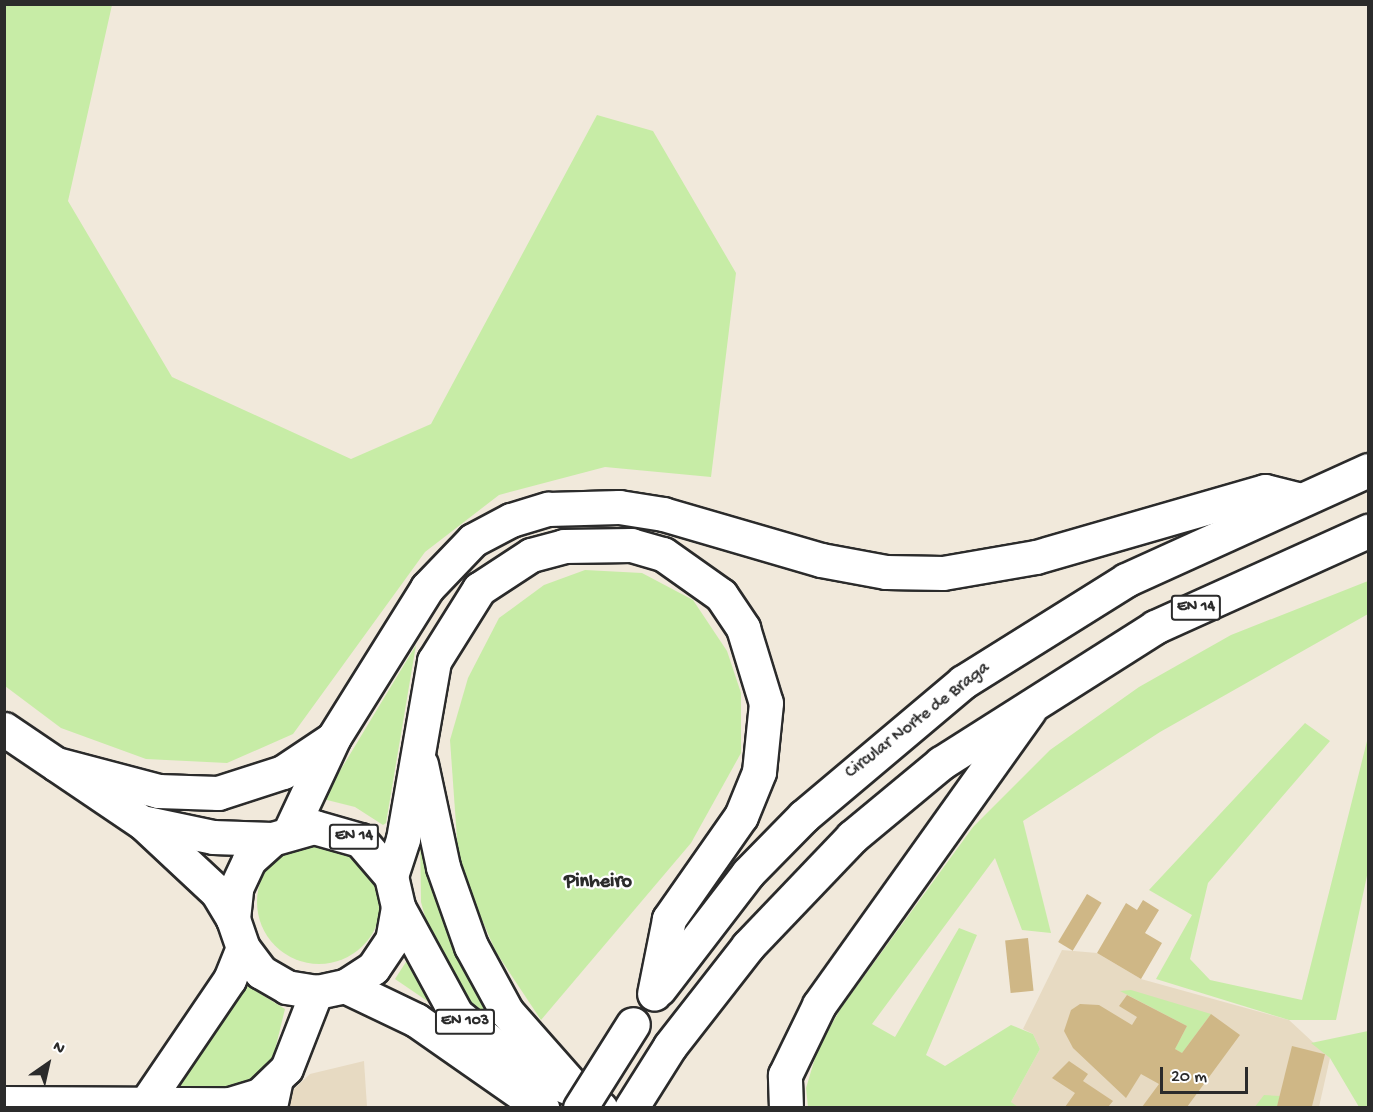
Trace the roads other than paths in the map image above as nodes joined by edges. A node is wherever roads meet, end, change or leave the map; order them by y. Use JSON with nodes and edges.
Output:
{"nodes":[{"id":1,"x":1368,"y":470,"type":"edge"},
{"id":2,"x":1298,"y":499,"type":"junction"},
{"id":3,"x":1365,"y":532,"type":"edge"},
{"id":4,"x":1039,"y":697,"type":"junction"},
{"id":5,"x":4,"y":729,"type":"edge"},
{"id":6,"x":334,"y":737,"type":"junction"},
{"id":7,"x":417,"y":746,"type":"junction"},
{"id":8,"x":56,"y":764,"type":"junction"},
{"id":9,"x":143,"y":823,"type":"junction"},
{"id":10,"x":281,"y":835,"type":"junction"},
{"id":11,"x":394,"y":892,"type":"junction"},
{"id":12,"x":238,"y":934,"type":"junction"},
{"id":13,"x":331,"y":989,"type":"junction"},
{"id":14,"x":654,"y":994,"type":"junction"},
{"id":15,"x":287,"y":1069,"type":"junction"},
{"id":16,"x":586,"y":1102,"type":"edge"},
{"id":17,"x":4,"y":1103,"type":"edge"},
{"id":18,"x":60,"y":1106,"type":"edge"},
{"id":19,"x":144,"y":1106,"type":"edge"},
{"id":20,"x":279,"y":1107,"type":"edge"},
{"id":21,"x":542,"y":1107,"type":"edge"},
{"id":22,"x":631,"y":1107,"type":"edge"},
{"id":23,"x":786,"y":1107,"type":"edge"}],
"edges":[{"from":1,"to":2,"type":"main road","name":"Circular Norte de Braga"},
{"from":2,"to":6,"type":"main road"},
{"from":2,"to":14,"type":"main road","name":"Circular Norte de Braga"},
{"from":3,"to":4,"type":"main road","number":"EN 14"},
{"from":4,"to":22,"type":"main road"},
{"from":4,"to":23,"type":"main road"},
{"from":5,"to":8,"type":"main road","number":"EN 103"},
{"from":6,"to":8,"type":"main road"},
{"from":6,"to":10,"type":"main road"},
{"from":7,"to":11,"type":"main road"},
{"from":7,"to":14,"type":"main road"},
{"from":7,"to":16,"type":"main road"},
{"from":8,"to":9,"type":"main road","number":"EN 103"},
{"from":9,"to":10,"type":"main road","number":"EN 103"},
{"from":9,"to":12,"type":"main road","number":"EN 103"},
{"from":10,"to":11,"type":"main road","number":"EN 14"},
{"from":10,"to":12,"type":"main road"},
{"from":11,"to":13,"type":"main road"},
{"from":11,"to":16,"type":"main road","number":"EN 103"},
{"from":12,"to":13,"type":"main road","number":"EN 103"},
{"from":12,"to":19,"type":"street"},
{"from":13,"to":15,"type":"street"},
{"from":13,"to":21,"type":"main road","number":"EN 103"},
{"from":14,"to":16,"type":"main road","name":"Circular Norte de Braga","bridge":true},
{"from":15,"to":19,"type":"street"},
{"from":15,"to":20,"type":"lane"},
{"from":17,"to":18,"type":"street"},
{"from":18,"to":19,"type":"street"}]}
